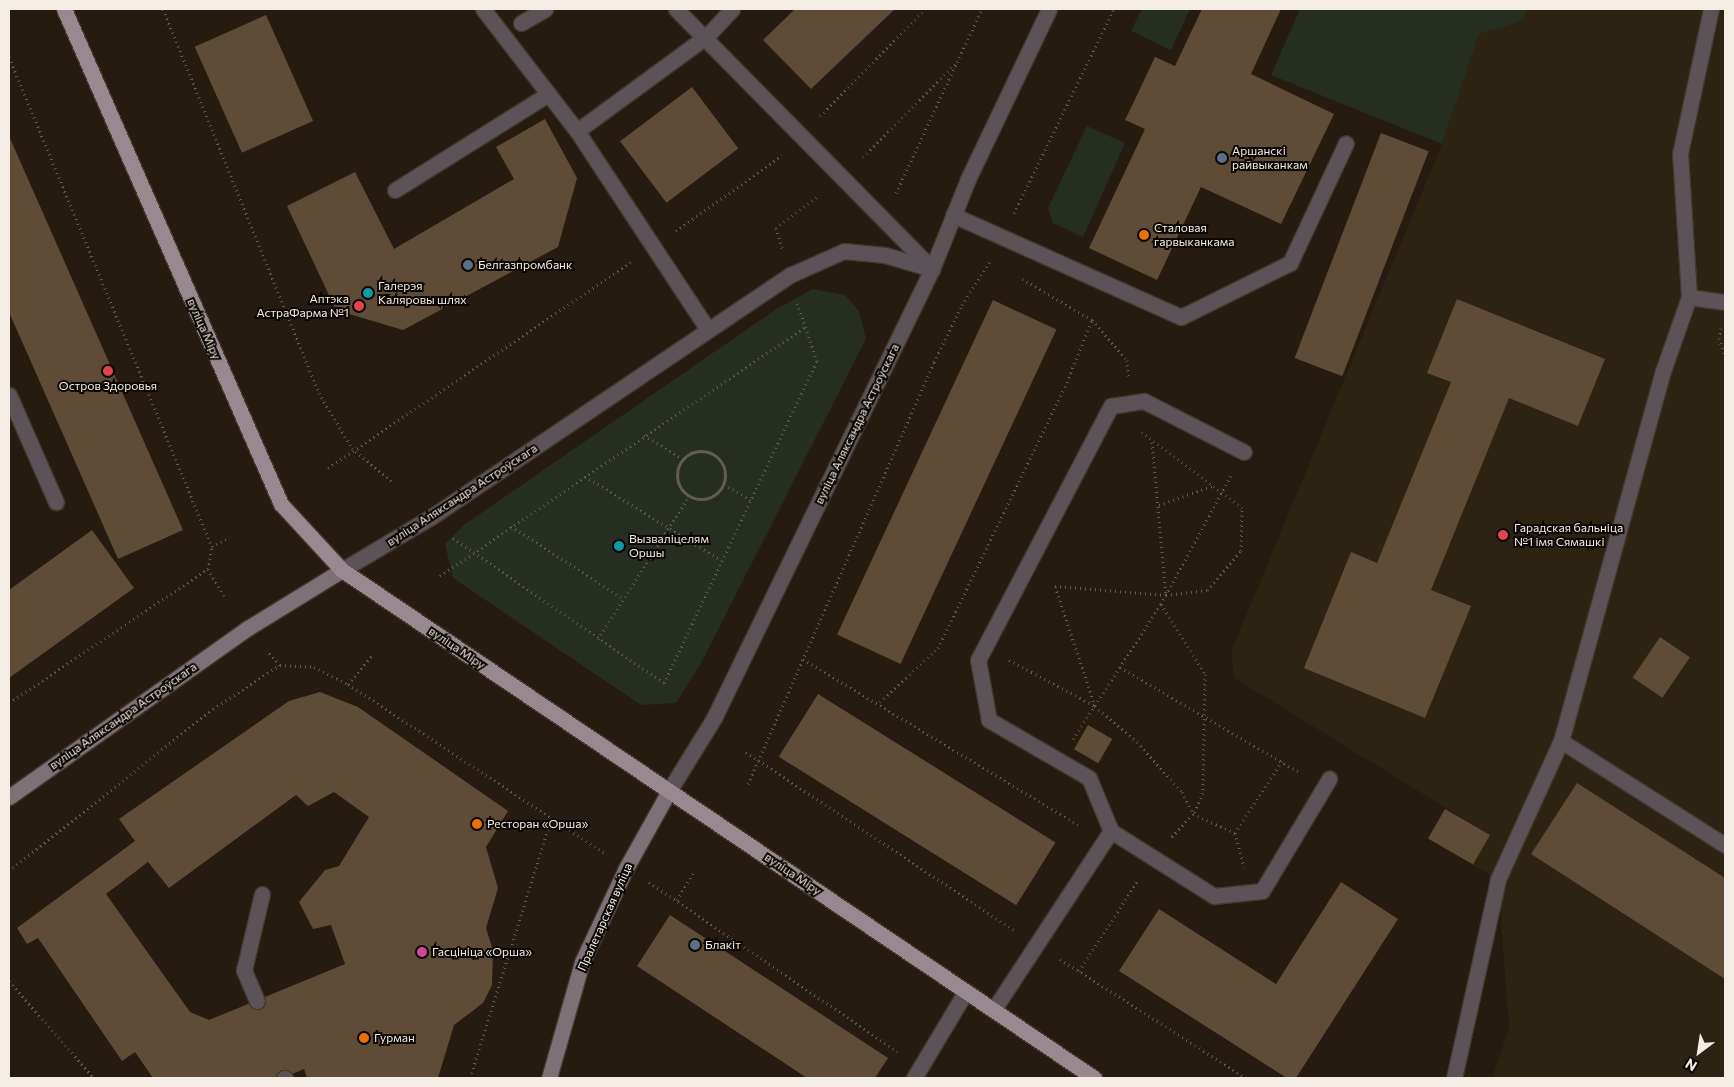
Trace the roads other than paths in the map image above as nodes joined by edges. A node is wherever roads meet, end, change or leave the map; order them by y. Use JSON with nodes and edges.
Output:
{"nodes":[{"id":1,"x":64,"y":9,"type":"edge"},
{"id":2,"x":483,"y":9,"type":"edge"},
{"id":3,"x":545,"y":9,"type":"edge"},
{"id":4,"x":676,"y":9,"type":"edge"},
{"id":5,"x":732,"y":9,"type":"edge"},
{"id":6,"x":1049,"y":9,"type":"edge"},
{"id":7,"x":1711,"y":9,"type":"edge"},
{"id":8,"x":521,"y":23,"type":"dead end"},
{"id":9,"x":707,"y":36,"type":"junction"},
{"id":10,"x":548,"y":94,"type":"junction"},
{"id":11,"x":577,"y":131,"type":"junction"},
{"id":12,"x":1346,"y":143,"type":"dead end"},
{"id":13,"x":395,"y":190,"type":"dead end"},
{"id":14,"x":953,"y":215,"type":"junction"},
{"id":15,"x":932,"y":269,"type":"junction"},
{"id":16,"x":1689,"y":297,"type":"junction"},
{"id":17,"x":1725,"y":302,"type":"edge"},
{"id":18,"x":707,"y":328,"type":"junction"},
{"id":19,"x":9,"y":395,"type":"edge"},
{"id":20,"x":1244,"y":452,"type":"road end"},
{"id":21,"x":56,"y":502,"type":"dead end"},
{"id":22,"x":342,"y":570,"type":"junction"},
{"id":23,"x":1561,"y":741,"type":"junction"},
{"id":24,"x":1326,"y":783,"type":"road end"},
{"id":25,"x":669,"y":791,"type":"junction"},
{"id":26,"x":9,"y":797,"type":"edge"},
{"id":27,"x":1108,"y":836,"type":"junction"},
{"id":28,"x":1725,"y":846,"type":"edge"},
{"id":29,"x":262,"y":894,"type":"dead end"},
{"id":30,"x":966,"y":991,"type":"junction"},
{"id":31,"x":257,"y":1001,"type":"dead end"},
{"id":32,"x":994,"y":1009,"type":"junction"},
{"id":33,"x":549,"y":1078,"type":"edge"},
{"id":34,"x":914,"y":1078,"type":"edge"},
{"id":35,"x":1094,"y":1078,"type":"edge"},
{"id":36,"x":1454,"y":1078,"type":"edge"}],
"edges":[{"from":1,"to":22,"type":"main road","name":"вуліца Міру"},
{"from":2,"to":10,"type":"street"},
{"from":3,"to":8,"type":"street"},
{"from":4,"to":9,"type":"street"},
{"from":5,"to":9,"type":"street"},
{"from":6,"to":14,"type":"street","name":"вуліца Аляксандра Астроўскага"},
{"from":7,"to":16,"type":"street"},
{"from":9,"to":11,"type":"street"},
{"from":9,"to":15,"type":"street"},
{"from":10,"to":11,"type":"street"},
{"from":10,"to":13,"type":"street"},
{"from":11,"to":18,"type":"street"},
{"from":12,"to":14,"type":"street"},
{"from":14,"to":15,"type":"street","name":"вуліца Аляксандра Астроўскага"},
{"from":15,"to":18,"type":"street","name":"вуліца Аляксандра Астроўскага"},
{"from":15,"to":25,"type":"street","name":"вуліца Аляксандра Астроўскага"},
{"from":16,"to":17,"type":"street"},
{"from":16,"to":23,"type":"street"},
{"from":18,"to":22,"type":"street","name":"вуліца Аляксандра Астроўскага"},
{"from":19,"to":21,"type":"street"},
{"from":20,"to":27,"type":"street"},
{"from":22,"to":25,"type":"main road","name":"вуліца Міру"},
{"from":22,"to":26,"type":"street","name":"вуліца Аляксандра Астроўскага"},
{"from":23,"to":28,"type":"street"},
{"from":23,"to":36,"type":"street"},
{"from":24,"to":27,"type":"street"},
{"from":25,"to":30,"type":"main road","name":"вуліца Міру"},
{"from":25,"to":33,"type":"street","name":"Пралетарская вуліца"},
{"from":27,"to":32,"type":"street"},
{"from":29,"to":31,"type":"street"},
{"from":30,"to":32,"type":"main road","name":"вуліца Міру"},
{"from":30,"to":34,"type":"street"},
{"from":32,"to":35,"type":"main road","name":"вуліца Міру"}]}
